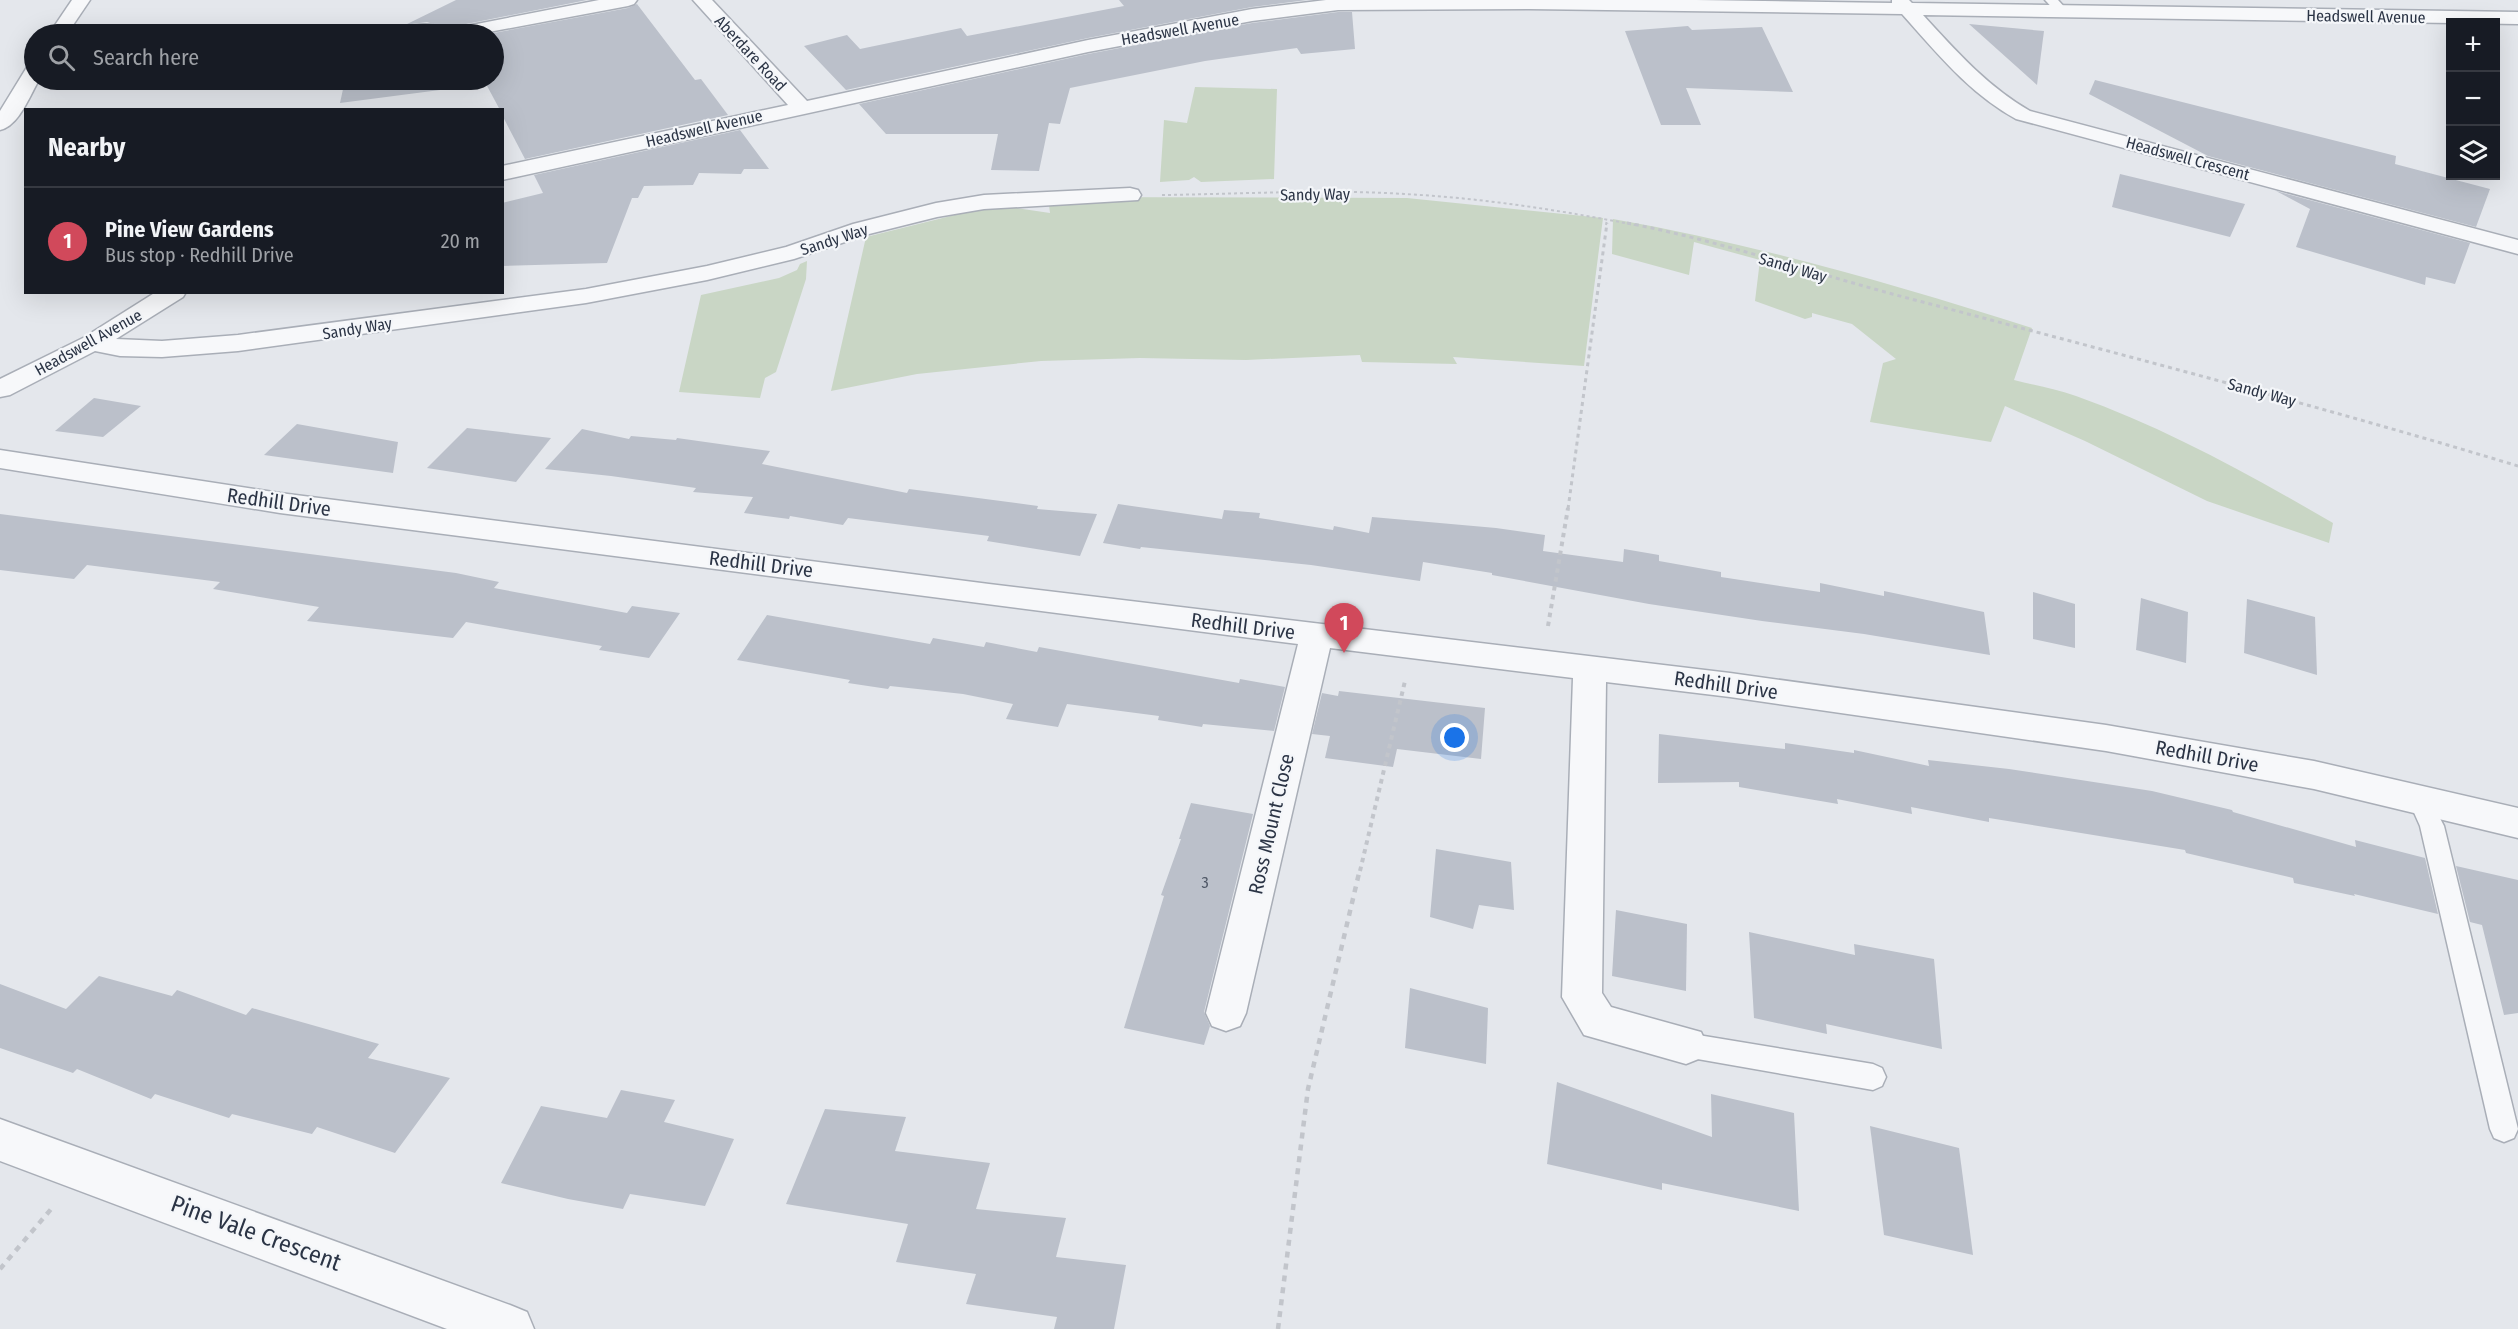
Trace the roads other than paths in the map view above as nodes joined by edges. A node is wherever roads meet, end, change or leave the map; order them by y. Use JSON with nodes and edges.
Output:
{"nodes":[{"id":1,"x":81,"y":0,"type":"edge"},
{"id":2,"x":628,"y":0,"type":"edge"},
{"id":3,"x":702,"y":0,"type":"edge"},
{"id":4,"x":2224,"y":0,"type":"edge"},
{"id":5,"x":1528,"y":2,"type":"edge"},
{"id":6,"x":1903,"y":5,"type":"edge"},
{"id":7,"x":2056,"y":5,"type":"edge"},
{"id":8,"x":2240,"y":14,"type":"junction"},
{"id":9,"x":2518,"y":18,"type":"edge"},
{"id":10,"x":65,"y":24,"type":"edge"},
{"id":11,"x":503,"y":24,"type":"edge"},
{"id":12,"x":24,"y":82,"type":"edge"},
{"id":13,"x":24,"y":88,"type":"edge"},
{"id":14,"x":0,"y":94,"type":"edge"},
{"id":15,"x":801,"y":106,"type":"junction"},
{"id":16,"x":0,"y":124,"type":"edge"},
{"id":17,"x":504,"y":173,"type":"edge"},
{"id":18,"x":1130,"y":195,"type":"road end"},
{"id":19,"x":2518,"y":247,"type":"edge"},
{"id":20,"x":171,"y":294,"type":"edge"},
{"id":21,"x":92,"y":343,"type":"junction"},
{"id":22,"x":0,"y":389,"type":"edge"},
{"id":23,"x":0,"y":459,"type":"edge"},
{"id":24,"x":1317,"y":634,"type":"junction"},
{"id":25,"x":1590,"y":668,"type":"junction"},
{"id":26,"x":2419,"y":800,"type":"junction"},
{"id":27,"x":2518,"y":823,"type":"edge"},
{"id":28,"x":1226,"y":1013,"type":"dead end"},
{"id":29,"x":1686,"y":1045,"type":"joint"},
{"id":30,"x":1873,"y":1077,"type":"dead end"},
{"id":31,"x":2504,"y":1129,"type":"dead end"},
{"id":32,"x":0,"y":1140,"type":"edge"},
{"id":33,"x":510,"y":1329,"type":"edge"}],
"edges":[{"from":1,"to":10,"type":"street"},
{"from":2,"to":11,"type":"street"},
{"from":3,"to":15,"type":"street","name":"Aberdare Road"},
{"from":4,"to":8,"type":"street"},
{"from":5,"to":6,"type":"street","name":"Headswell Avenue"},
{"from":5,"to":15,"type":"street","name":"Headswell Avenue"},
{"from":6,"to":7,"type":"street","name":"Headswell Avenue"},
{"from":6,"to":19,"type":"street","name":"Headswell Crescent"},
{"from":7,"to":8,"type":"street","name":"Headswell Avenue"},
{"from":8,"to":9,"type":"street","name":"Headswell Avenue"},
{"from":12,"to":14,"type":"street"},
{"from":13,"to":16,"type":"street"},
{"from":15,"to":17,"type":"street","name":"Headswell Avenue"},
{"from":18,"to":21,"type":"street","name":"Sandy Way"},
{"from":20,"to":21,"type":"street","name":"Headswell Avenue"},
{"from":21,"to":22,"type":"street","name":"Headswell Avenue"},
{"from":23,"to":24,"type":"street","name":"Redhill Drive"},
{"from":24,"to":25,"type":"street","name":"Redhill Drive"},
{"from":24,"to":28,"type":"street","name":"Ross Mount Close"},
{"from":25,"to":26,"type":"street","name":"Redhill Drive"},
{"from":25,"to":29,"type":"street"},
{"from":26,"to":27,"type":"street","name":"Redhill Drive"},
{"from":26,"to":31,"type":"lane"},
{"from":29,"to":30,"type":"lane"},
{"from":32,"to":33,"type":"street","name":"Pine Vale Crescent"}]}
